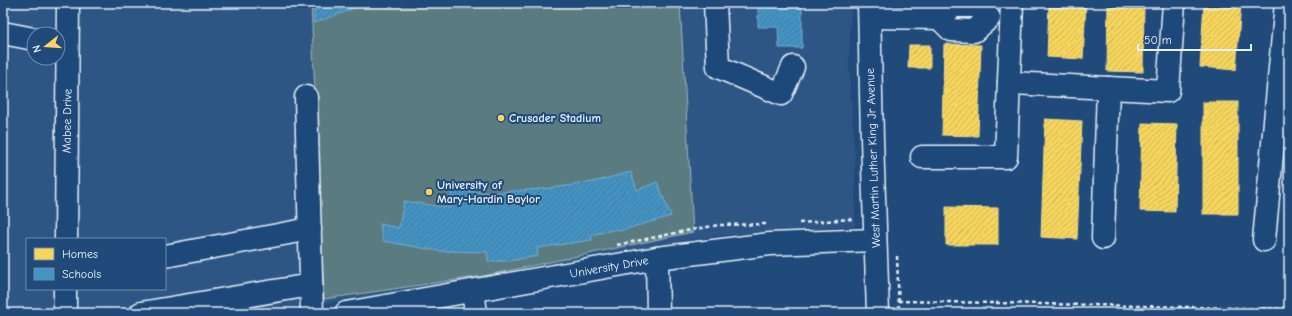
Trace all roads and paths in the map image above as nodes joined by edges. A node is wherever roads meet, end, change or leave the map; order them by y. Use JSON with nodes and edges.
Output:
{"nodes":[{"id":1,"x":68,"y":3,"type":"edge"},
{"id":2,"x":715,"y":3,"type":"edge"},
{"id":3,"x":1174,"y":3,"type":"edge"},
{"id":4,"x":1286,"y":3,"type":"edge"},
{"id":5,"x":870,"y":10,"type":"edge"},
{"id":6,"x":1012,"y":10,"type":"edge"},
{"id":7,"x":65,"y":26,"type":"edge"},
{"id":8,"x":3,"y":33,"type":"edge"},
{"id":9,"x":26,"y":37,"type":"edge"},
{"id":10,"x":63,"y":66,"type":"edge"},
{"id":11,"x":793,"y":67,"type":"dead end"},
{"id":12,"x":1009,"y":83,"type":"junction"},
{"id":13,"x":1108,"y":88,"type":"junction"},
{"id":14,"x":306,"y":97,"type":"dead end"},
{"id":15,"x":922,"y":157,"type":"dead end"},
{"id":16,"x":310,"y":229,"type":"junction"},
{"id":17,"x":66,"y":238,"type":"edge"},
{"id":18,"x":1103,"y":238,"type":"dead end"},
{"id":19,"x":875,"y":240,"type":"junction"},
{"id":20,"x":1264,"y":240,"type":"dead end"},
{"id":21,"x":166,"y":256,"type":"edge"},
{"id":22,"x":897,"y":256,"type":"dead end"},
{"id":23,"x":657,"y":258,"type":"junction"},
{"id":24,"x":311,"y":285,"type":"junction"},
{"id":25,"x":65,"y":290,"type":"edge"},
{"id":26,"x":472,"y":291,"type":"junction"},
{"id":27,"x":898,"y":301,"type":"junction"},
{"id":28,"x":1289,"y":308,"type":"edge"},
{"id":29,"x":64,"y":313,"type":"edge"},
{"id":30,"x":140,"y":313,"type":"edge"},
{"id":31,"x":312,"y":313,"type":"edge"},
{"id":32,"x":346,"y":313,"type":"edge"},
{"id":33,"x":476,"y":313,"type":"edge"},
{"id":34,"x":658,"y":313,"type":"edge"},
{"id":35,"x":878,"y":313,"type":"edge"},
{"id":36,"x":899,"y":313,"type":"edge"}],
"edges":[{"from":1,"to":7,"type":"street","name":"Mabee Drive"},
{"from":2,"to":11,"type":"street"},
{"from":3,"to":13,"type":"street"},
{"from":4,"to":20,"type":"street"},
{"from":5,"to":6,"type":"street"},
{"from":5,"to":19,"type":"street","name":"West Martin Luther King Jr Avenue"},
{"from":6,"to":12,"type":"street"},
{"from":8,"to":9,"type":"street"},
{"from":10,"to":17,"type":"street","name":"Mabee Drive"},
{"from":12,"to":13,"type":"street"},
{"from":12,"to":15,"type":"street"},
{"from":13,"to":18,"type":"street"},
{"from":14,"to":16,"type":"street"},
{"from":16,"to":21,"type":"street"},
{"from":16,"to":24,"type":"street"},
{"from":19,"to":23,"type":"street","name":"University Drive"},
{"from":19,"to":35,"type":"street","name":"West Martin Luther King Jr Avenue"},
{"from":22,"to":27,"type":"path"},
{"from":23,"to":26,"type":"street","name":"University Drive"},
{"from":23,"to":34,"type":"street"},
{"from":24,"to":30,"type":"street"},
{"from":24,"to":31,"type":"street"},
{"from":25,"to":29,"type":"street"},
{"from":26,"to":32,"type":"street","name":"University Drive"},
{"from":26,"to":33,"type":"street"},
{"from":27,"to":28,"type":"path"},
{"from":27,"to":36,"type":"path"}]}
